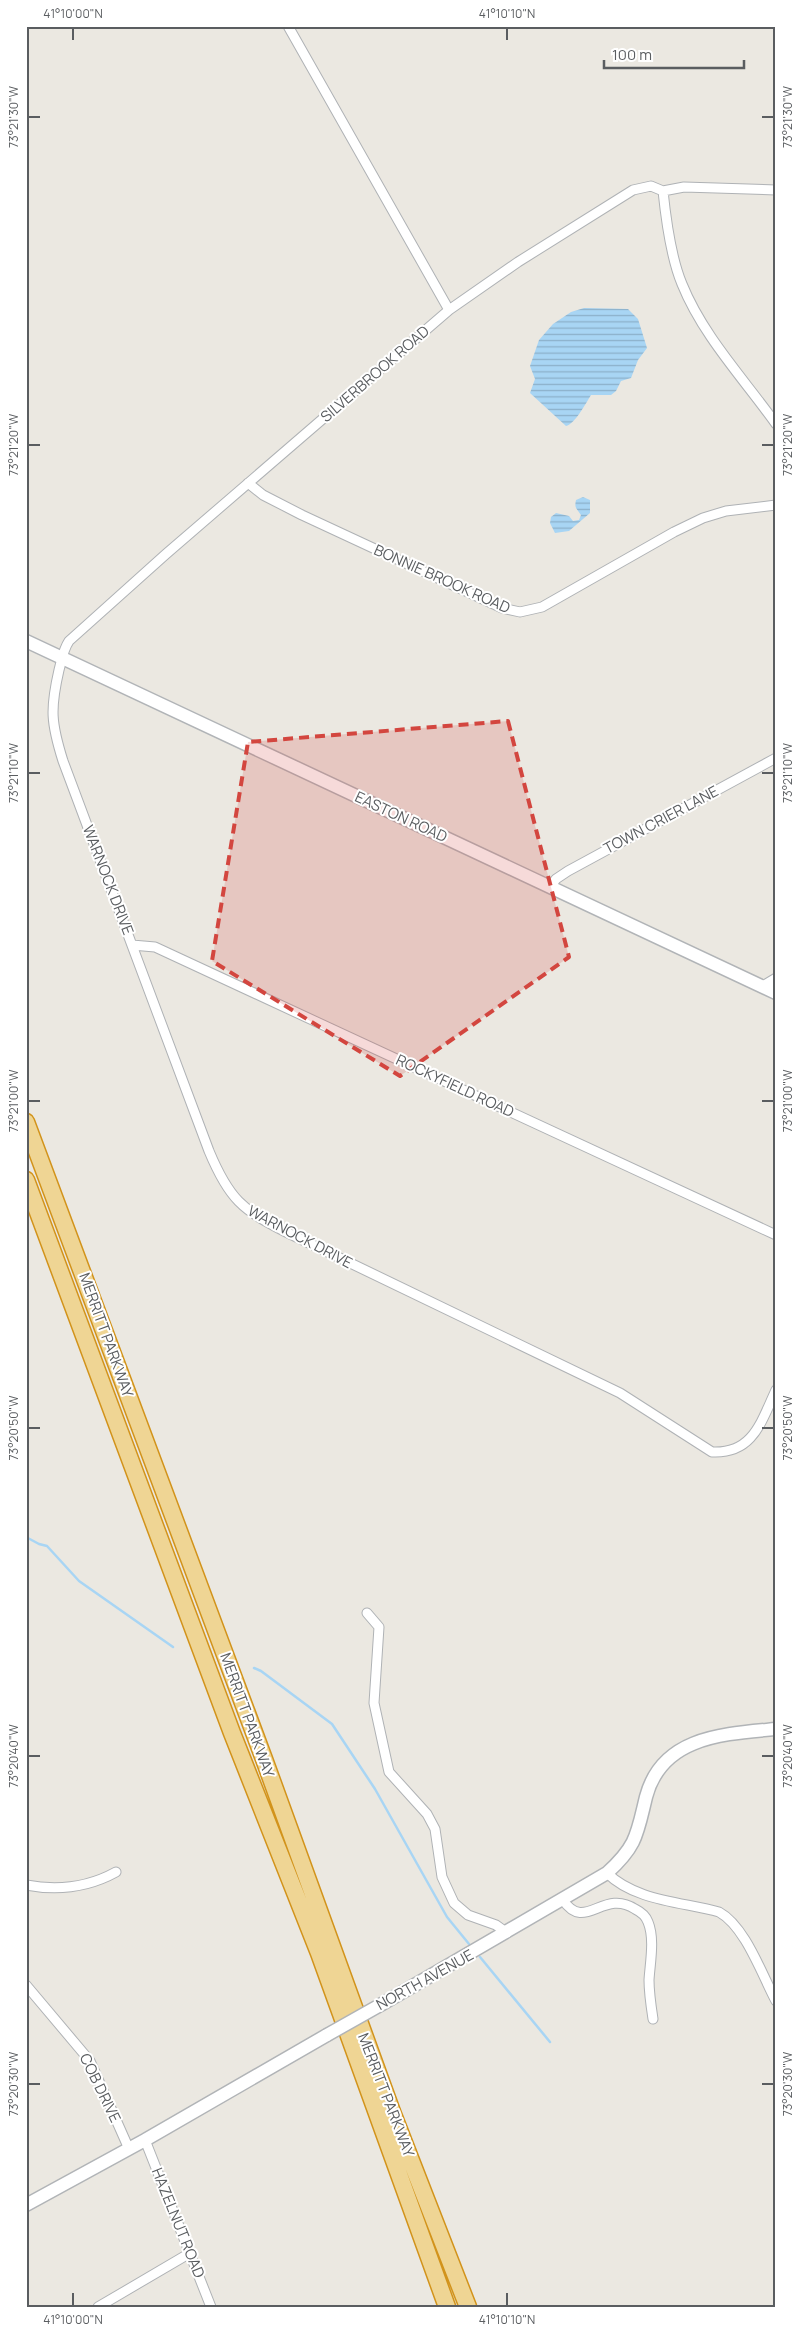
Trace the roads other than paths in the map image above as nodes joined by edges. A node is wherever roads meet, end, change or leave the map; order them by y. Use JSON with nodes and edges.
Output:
{"nodes":[{"id":1,"x":288,"y":26,"type":"edge"},
{"id":2,"x":776,"y":190,"type":"edge"},
{"id":3,"x":662,"y":191,"type":"junction"},
{"id":4,"x":449,"y":310,"type":"junction"},
{"id":5,"x":776,"y":424,"type":"edge"},
{"id":6,"x":248,"y":483,"type":"junction"},
{"id":7,"x":776,"y":505,"type":"edge"},
{"id":8,"x":26,"y":641,"type":"edge"},
{"id":9,"x":62,"y":657,"type":"junction"},
{"id":10,"x":776,"y":758,"type":"edge"},
{"id":11,"x":550,"y":888,"type":"junction"},
{"id":12,"x":132,"y":945,"type":"junction"},
{"id":13,"x":776,"y":978,"type":"edge"},
{"id":14,"x":761,"y":987,"type":"junction"},
{"id":15,"x":776,"y":993,"type":"edge"},
{"id":16,"x":26,"y":1122,"type":"edge"},
{"id":17,"x":26,"y":1180,"type":"edge"},
{"id":18,"x":776,"y":1235,"type":"edge"},
{"id":19,"x":776,"y":1390,"type":"edge"},
{"id":20,"x":367,"y":1613,"type":"dead end"},
{"id":21,"x":776,"y":1729,"type":"edge"},
{"id":22,"x":116,"y":1872,"type":"dead end"},
{"id":23,"x":607,"y":1873,"type":"junction"},
{"id":24,"x":26,"y":1885,"type":"edge"},
{"id":25,"x":563,"y":1900,"type":"junction"},
{"id":26,"x":508,"y":1933,"type":"junction"},
{"id":27,"x":26,"y":1985,"type":"edge"},
{"id":28,"x":776,"y":2001,"type":"edge"},
{"id":29,"x":653,"y":2019,"type":"dead end"},
{"id":30,"x":145,"y":2140,"type":"junction"},
{"id":31,"x":129,"y":2149,"type":"junction"},
{"id":32,"x":26,"y":2205,"type":"edge"},
{"id":33,"x":190,"y":2253,"type":"junction"},
{"id":34,"x":98,"y":2307,"type":"edge"},
{"id":35,"x":211,"y":2307,"type":"edge"},
{"id":36,"x":447,"y":2307,"type":"edge"},
{"id":37,"x":468,"y":2307,"type":"edge"}],
"edges":[{"from":1,"to":4,"type":"street"},
{"from":2,"to":3,"type":"street"},
{"from":3,"to":4,"type":"street"},
{"from":3,"to":5,"type":"street"},
{"from":4,"to":6,"type":"street","name":"SILVERBROOK ROAD"},
{"from":6,"to":7,"type":"street","name":"BONNIE BROOK ROAD"},
{"from":6,"to":9,"type":"street","name":"SILVERBROOK ROAD"},
{"from":8,"to":9,"type":"street","name":"EASTON ROAD"},
{"from":9,"to":11,"type":"street","name":"EASTON ROAD"},
{"from":9,"to":12,"type":"street","name":"WARNOCK DRIVE"},
{"from":10,"to":11,"type":"street","name":"TOWN CRIER LANE"},
{"from":11,"to":14,"type":"street","name":"EASTON ROAD"},
{"from":12,"to":18,"type":"street","name":"ROCKYFIELD ROAD"},
{"from":12,"to":19,"type":"street","name":"WARNOCK DRIVE"},
{"from":13,"to":14,"type":"street"},
{"from":14,"to":15,"type":"street","name":"EASTON ROAD"},
{"from":16,"to":37,"type":"highway","name":"MERRITT PARKWAY"},
{"from":17,"to":36,"type":"highway","name":"MERRITT PARKWAY"},
{"from":20,"to":26,"type":"street"},
{"from":21,"to":23,"type":"street","name":"NORTH AVENUE"},
{"from":22,"to":24,"type":"street"},
{"from":23,"to":25,"type":"street","name":"NORTH AVENUE"},
{"from":23,"to":28,"type":"street"},
{"from":25,"to":26,"type":"street","name":"NORTH AVENUE"},
{"from":25,"to":29,"type":"street"},
{"from":26,"to":30,"type":"street","name":"NORTH AVENUE","bridge":true},
{"from":27,"to":31,"type":"street","name":"COB DRIVE"},
{"from":30,"to":31,"type":"street","name":"NORTH AVENUE"},
{"from":30,"to":33,"type":"street","name":"HAZELNUT ROAD"},
{"from":31,"to":32,"type":"street","name":"NORTH AVENUE"},
{"from":33,"to":34,"type":"street"},
{"from":33,"to":35,"type":"street","name":"HAZELNUT ROAD"}]}
